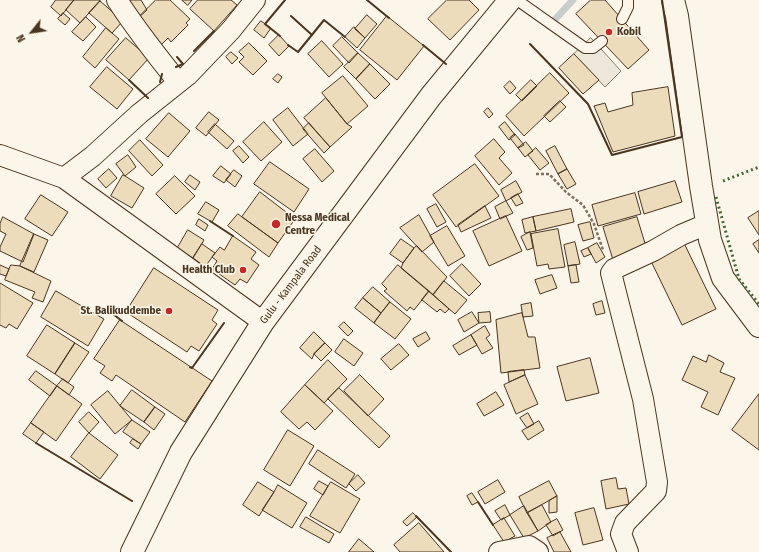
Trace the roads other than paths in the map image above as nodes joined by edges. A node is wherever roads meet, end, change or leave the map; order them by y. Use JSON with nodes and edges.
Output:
{"nodes":[{"id":1,"x":117,"y":0,"type":"edge"},
{"id":2,"x":255,"y":0,"type":"edge"},
{"id":3,"x":510,"y":0,"type":"edge"},
{"id":4,"x":517,"y":0,"type":"edge"},
{"id":5,"x":628,"y":0,"type":"edge"},
{"id":6,"x":673,"y":0,"type":"edge"},
{"id":7,"x":622,"y":19,"type":"dead end"},
{"id":8,"x":602,"y":41,"type":"dead end"},
{"id":9,"x":178,"y":82,"type":"junction"},
{"id":10,"x":0,"y":155,"type":"edge"},
{"id":11,"x":64,"y":178,"type":"junction"},
{"id":12,"x":707,"y":224,"type":"junction"},
{"id":13,"x":263,"y":322,"type":"junction"},
{"id":14,"x":759,"y":326,"type":"edge"},
{"id":15,"x":132,"y":552,"type":"edge"},
{"id":16,"x":499,"y":552,"type":"edge"},
{"id":17,"x":538,"y":552,"type":"edge"},
{"id":18,"x":628,"y":552,"type":"edge"}],
"edges":[{"from":1,"to":9,"type":"street"},
{"from":2,"to":9,"type":"street"},
{"from":3,"to":13,"type":"main road","name":"Gulu - Kampala Road"},
{"from":4,"to":8,"type":"lane"},
{"from":5,"to":7,"type":"lane"},
{"from":6,"to":12,"type":"main road"},
{"from":9,"to":11,"type":"street"},
{"from":10,"to":11,"type":"street"},
{"from":11,"to":13,"type":"street"},
{"from":12,"to":14,"type":"main road"},
{"from":12,"to":18,"type":"street"},
{"from":13,"to":15,"type":"main road","name":"Gulu - Kampala Road"},
{"from":16,"to":17,"type":"street"}]}
